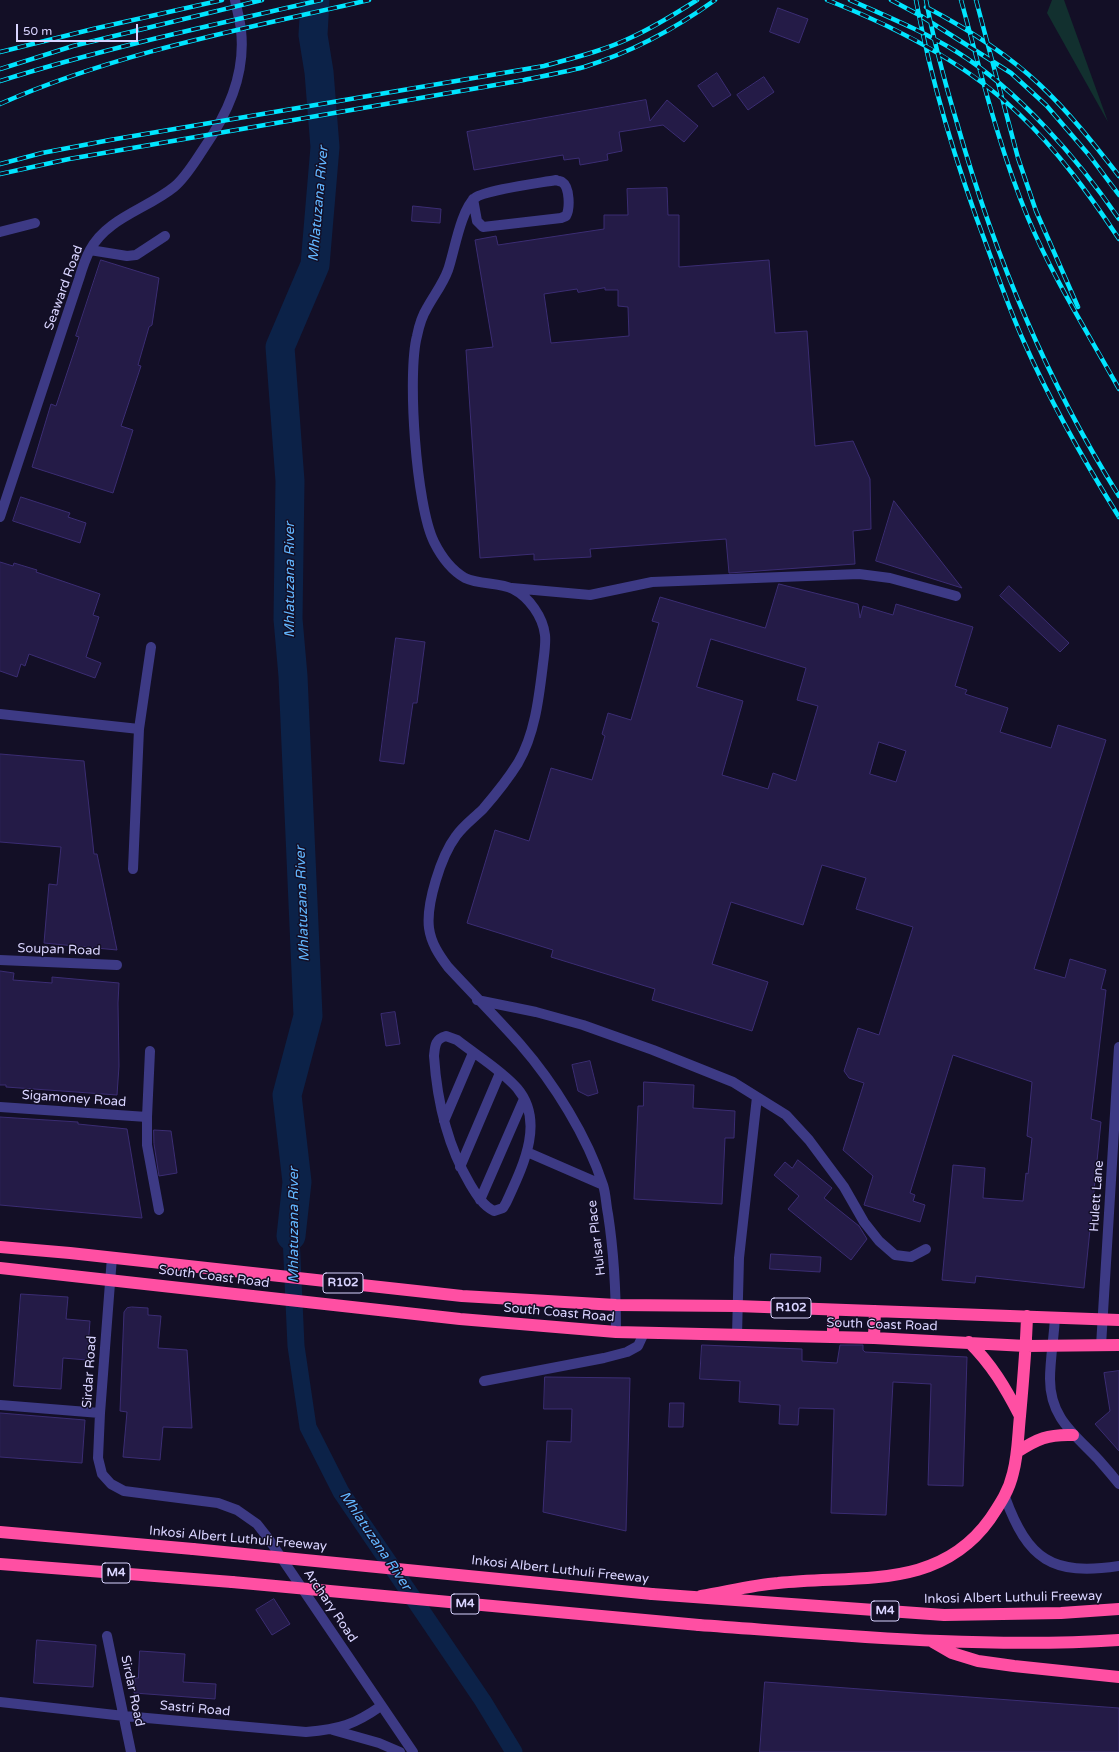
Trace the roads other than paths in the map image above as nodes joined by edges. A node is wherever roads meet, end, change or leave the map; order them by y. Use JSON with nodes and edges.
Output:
{"nodes":[{"id":1,"x":235,"y":0,"type":"edge"},
{"id":2,"x":474,"y":199,"type":"junction"},
{"id":3,"x":35,"y":223,"type":"dead end"},
{"id":4,"x":0,"y":232,"type":"edge"},
{"id":5,"x":165,"y":236,"type":"dead end"},
{"id":6,"x":90,"y":250,"type":"junction"},
{"id":7,"x":0,"y":517,"type":"edge"},
{"id":8,"x":512,"y":588,"type":"junction"},
{"id":9,"x":956,"y":596,"type":"dead end"},
{"id":10,"x":151,"y":647,"type":"dead end"},
{"id":11,"x":0,"y":714,"type":"edge"},
{"id":12,"x":139,"y":729,"type":"junction"},
{"id":13,"x":133,"y":869,"type":"dead end"},
{"id":14,"x":0,"y":960,"type":"edge"},
{"id":15,"x":118,"y":965,"type":"dead end"},
{"id":16,"x":478,"y":1000,"type":"junction"},
{"id":17,"x":1119,"y":1047,"type":"edge"},
{"id":18,"x":150,"y":1051,"type":"dead end"},
{"id":19,"x":473,"y":1053,"type":"junction"},
{"id":20,"x":1118,"y":1066,"type":"edge"},
{"id":21,"x":500,"y":1073,"type":"junction"},
{"id":22,"x":758,"y":1097,"type":"junction"},
{"id":23,"x":524,"y":1099,"type":"junction"},
{"id":24,"x":0,"y":1107,"type":"edge"},
{"id":25,"x":147,"y":1117,"type":"junction"},
{"id":26,"x":444,"y":1121,"type":"junction"},
{"id":27,"x":527,"y":1152,"type":"junction"},
{"id":28,"x":460,"y":1167,"type":"junction"},
{"id":29,"x":603,"y":1186,"type":"junction"},
{"id":30,"x":480,"y":1200,"type":"junction"},
{"id":31,"x":159,"y":1210,"type":"dead end"},
{"id":32,"x":0,"y":1247,"type":"edge"},
{"id":33,"x":926,"y":1249,"type":"dead end"},
{"id":34,"x":112,"y":1257,"type":"junction"},
{"id":35,"x":0,"y":1268,"type":"edge"},
{"id":36,"x":110,"y":1279,"type":"junction"},
{"id":37,"x":616,"y":1305,"type":"junction"},
{"id":38,"x":737,"y":1306,"type":"junction"},
{"id":39,"x":833,"y":1310,"type":"junction"},
{"id":40,"x":875,"y":1311,"type":"junction"},
{"id":41,"x":1027,"y":1316,"type":"junction"},
{"id":42,"x":1055,"y":1318,"type":"junction"},
{"id":43,"x":1102,"y":1320,"type":"junction"},
{"id":44,"x":1119,"y":1320,"type":"edge"},
{"id":45,"x":616,"y":1332,"type":"junction"},
{"id":46,"x":644,"y":1333,"type":"junction"},
{"id":47,"x":736,"y":1335,"type":"junction"},
{"id":48,"x":833,"y":1337,"type":"junction"},
{"id":49,"x":874,"y":1338,"type":"junction"},
{"id":50,"x":969,"y":1342,"type":"junction"},
{"id":51,"x":1119,"y":1345,"type":"edge"},
{"id":52,"x":1026,"y":1346,"type":"junction"},
{"id":53,"x":1101,"y":1346,"type":"junction"},
{"id":54,"x":1053,"y":1347,"type":"junction"},
{"id":55,"x":484,"y":1381,"type":"dead end"},
{"id":56,"x":0,"y":1405,"type":"edge"},
{"id":57,"x":100,"y":1413,"type":"junction"},
{"id":58,"x":1020,"y":1416,"type":"junction"},
{"id":59,"x":1073,"y":1435,"type":"junction"},
{"id":60,"x":1017,"y":1452,"type":"junction"},
{"id":61,"x":111,"y":1484,"type":"joint"},
{"id":62,"x":1119,"y":1484,"type":"edge"},
{"id":63,"x":1005,"y":1497,"type":"junction"},
{"id":64,"x":0,"y":1532,"type":"edge"},
{"id":65,"x":0,"y":1564,"type":"edge"},
{"id":66,"x":1119,"y":1566,"type":"edge"},
{"id":67,"x":701,"y":1596,"type":"junction"},
{"id":68,"x":1119,"y":1609,"type":"edge"},
{"id":69,"x":108,"y":1636,"type":"dead end"},
{"id":70,"x":1119,"y":1640,"type":"edge"},
{"id":71,"x":931,"y":1641,"type":"junction"},
{"id":72,"x":1119,"y":1677,"type":"edge"},
{"id":73,"x":0,"y":1702,"type":"edge"},
{"id":74,"x":381,"y":1706,"type":"junction"},
{"id":75,"x":124,"y":1716,"type":"junction"},
{"id":76,"x":333,"y":1730,"type":"junction"},
{"id":77,"x":132,"y":1752,"type":"edge"},
{"id":78,"x":400,"y":1752,"type":"edge"},
{"id":79,"x":413,"y":1752,"type":"edge"}],
"edges":[{"from":1,"to":6,"type":"street","name":"Seaward Road"},
{"from":2,"to":2,"type":"street"},
{"from":2,"to":8,"type":"street"},
{"from":3,"to":4,"type":"street"},
{"from":5,"to":6,"type":"street"},
{"from":6,"to":7,"type":"street","name":"Seaward Road"},
{"from":8,"to":9,"type":"street"},
{"from":8,"to":16,"type":"street","name":"Hulsar Place"},
{"from":10,"to":12,"type":"street"},
{"from":11,"to":12,"type":"street"},
{"from":12,"to":13,"type":"street"},
{"from":14,"to":15,"type":"street","name":"Soupan Road"},
{"from":16,"to":22,"type":"street"},
{"from":16,"to":29,"type":"street","name":"Hulsar Place"},
{"from":17,"to":20,"type":"street","name":"Hulett Lane"},
{"from":18,"to":25,"type":"street"},
{"from":19,"to":21,"type":"street"},
{"from":19,"to":26,"type":"street"},
{"from":19,"to":26,"type":"street"},
{"from":20,"to":43,"type":"street","name":"Hulett Lane"},
{"from":21,"to":23,"type":"street"},
{"from":21,"to":28,"type":"street"},
{"from":22,"to":33,"type":"street"},
{"from":22,"to":38,"type":"street"},
{"from":23,"to":27,"type":"street"},
{"from":23,"to":30,"type":"street"},
{"from":24,"to":25,"type":"street","name":"Sigamoney Road"},
{"from":25,"to":31,"type":"street"},
{"from":26,"to":28,"type":"street"},
{"from":27,"to":29,"type":"street"},
{"from":27,"to":30,"type":"street"},
{"from":28,"to":30,"type":"street"},
{"from":29,"to":37,"type":"street","name":"Hulsar Place"},
{"from":32,"to":34,"type":"highway","name":"South Coast Road","number":"R102"},
{"from":34,"to":36,"type":"street","name":"Sirdar Road"},
{"from":34,"to":37,"type":"highway","name":"South Coast Road","number":"R102"},
{"from":35,"to":36,"type":"highway","name":"South Coast Road","number":"R102"},
{"from":36,"to":45,"type":"highway","name":"South Coast Road","number":"R102"},
{"from":36,"to":57,"type":"street","name":"Sirdar Road"},
{"from":37,"to":38,"type":"highway","name":"South Coast Road","number":"R102"},
{"from":37,"to":45,"type":"street","name":"Hulsar Place"},
{"from":38,"to":39,"type":"highway","name":"South Coast Road","number":"R102"},
{"from":38,"to":47,"type":"street"},
{"from":39,"to":40,"type":"highway","name":"South Coast Road","number":"R102"},
{"from":39,"to":48,"type":"highway"},
{"from":40,"to":41,"type":"highway","name":"South Coast Road","number":"R102"},
{"from":40,"to":49,"type":"highway"},
{"from":41,"to":42,"type":"highway","name":"South Coast Road","number":"R102"},
{"from":41,"to":52,"type":"highway"},
{"from":42,"to":43,"type":"highway","name":"South Coast Road","number":"R102"},
{"from":42,"to":54,"type":"street"},
{"from":43,"to":44,"type":"highway","name":"South Coast Road","number":"R102"},
{"from":43,"to":53,"type":"street","name":"Hulett Lane"},
{"from":45,"to":46,"type":"highway","name":"South Coast Road","number":"R102"},
{"from":46,"to":47,"type":"highway","name":"South Coast Road","number":"R102"},
{"from":46,"to":55,"type":"street"},
{"from":47,"to":48,"type":"highway","name":"South Coast Road","number":"R102"},
{"from":48,"to":49,"type":"highway","name":"South Coast Road","number":"R102"},
{"from":49,"to":50,"type":"highway","name":"South Coast Road","number":"R102"},
{"from":50,"to":52,"type":"highway","name":"South Coast Road","number":"R102"},
{"from":50,"to":58,"type":"highway"},
{"from":51,"to":53,"type":"highway","name":"South Coast Road","number":"R102"},
{"from":52,"to":54,"type":"highway","name":"South Coast Road","number":"R102"},
{"from":52,"to":58,"type":"highway"},
{"from":53,"to":54,"type":"highway","name":"South Coast Road","number":"R102"},
{"from":54,"to":59,"type":"street"},
{"from":56,"to":57,"type":"street"},
{"from":57,"to":61,"type":"street","name":"Sirdar Road"},
{"from":58,"to":60,"type":"highway"},
{"from":59,"to":60,"type":"highway"},
{"from":59,"to":62,"type":"street"},
{"from":60,"to":63,"type":"highway"},
{"from":61,"to":74,"type":"street","name":"Archary Road"},
{"from":63,"to":66,"type":"street"},
{"from":63,"to":67,"type":"highway"},
{"from":64,"to":67,"type":"highway","name":"Inkosi Albert Luthuli Freeway","number":"M4","bridge":true},
{"from":65,"to":71,"type":"highway","number":"M4","bridge":true},
{"from":67,"to":68,"type":"highway","name":"Inkosi Albert Luthuli Freeway","number":"M4"},
{"from":69,"to":75,"type":"street","name":"Sirdar Road"},
{"from":70,"to":71,"type":"highway","number":"M4"},
{"from":71,"to":72,"type":"highway"},
{"from":73,"to":75,"type":"street","name":"Sastri Road"},
{"from":74,"to":76,"type":"street","name":"Sastri Road"},
{"from":74,"to":79,"type":"street","name":"Archary Road"},
{"from":75,"to":76,"type":"street","name":"Sastri Road"},
{"from":75,"to":77,"type":"street","name":"Sirdar Road"},
{"from":76,"to":78,"type":"street"}]}
